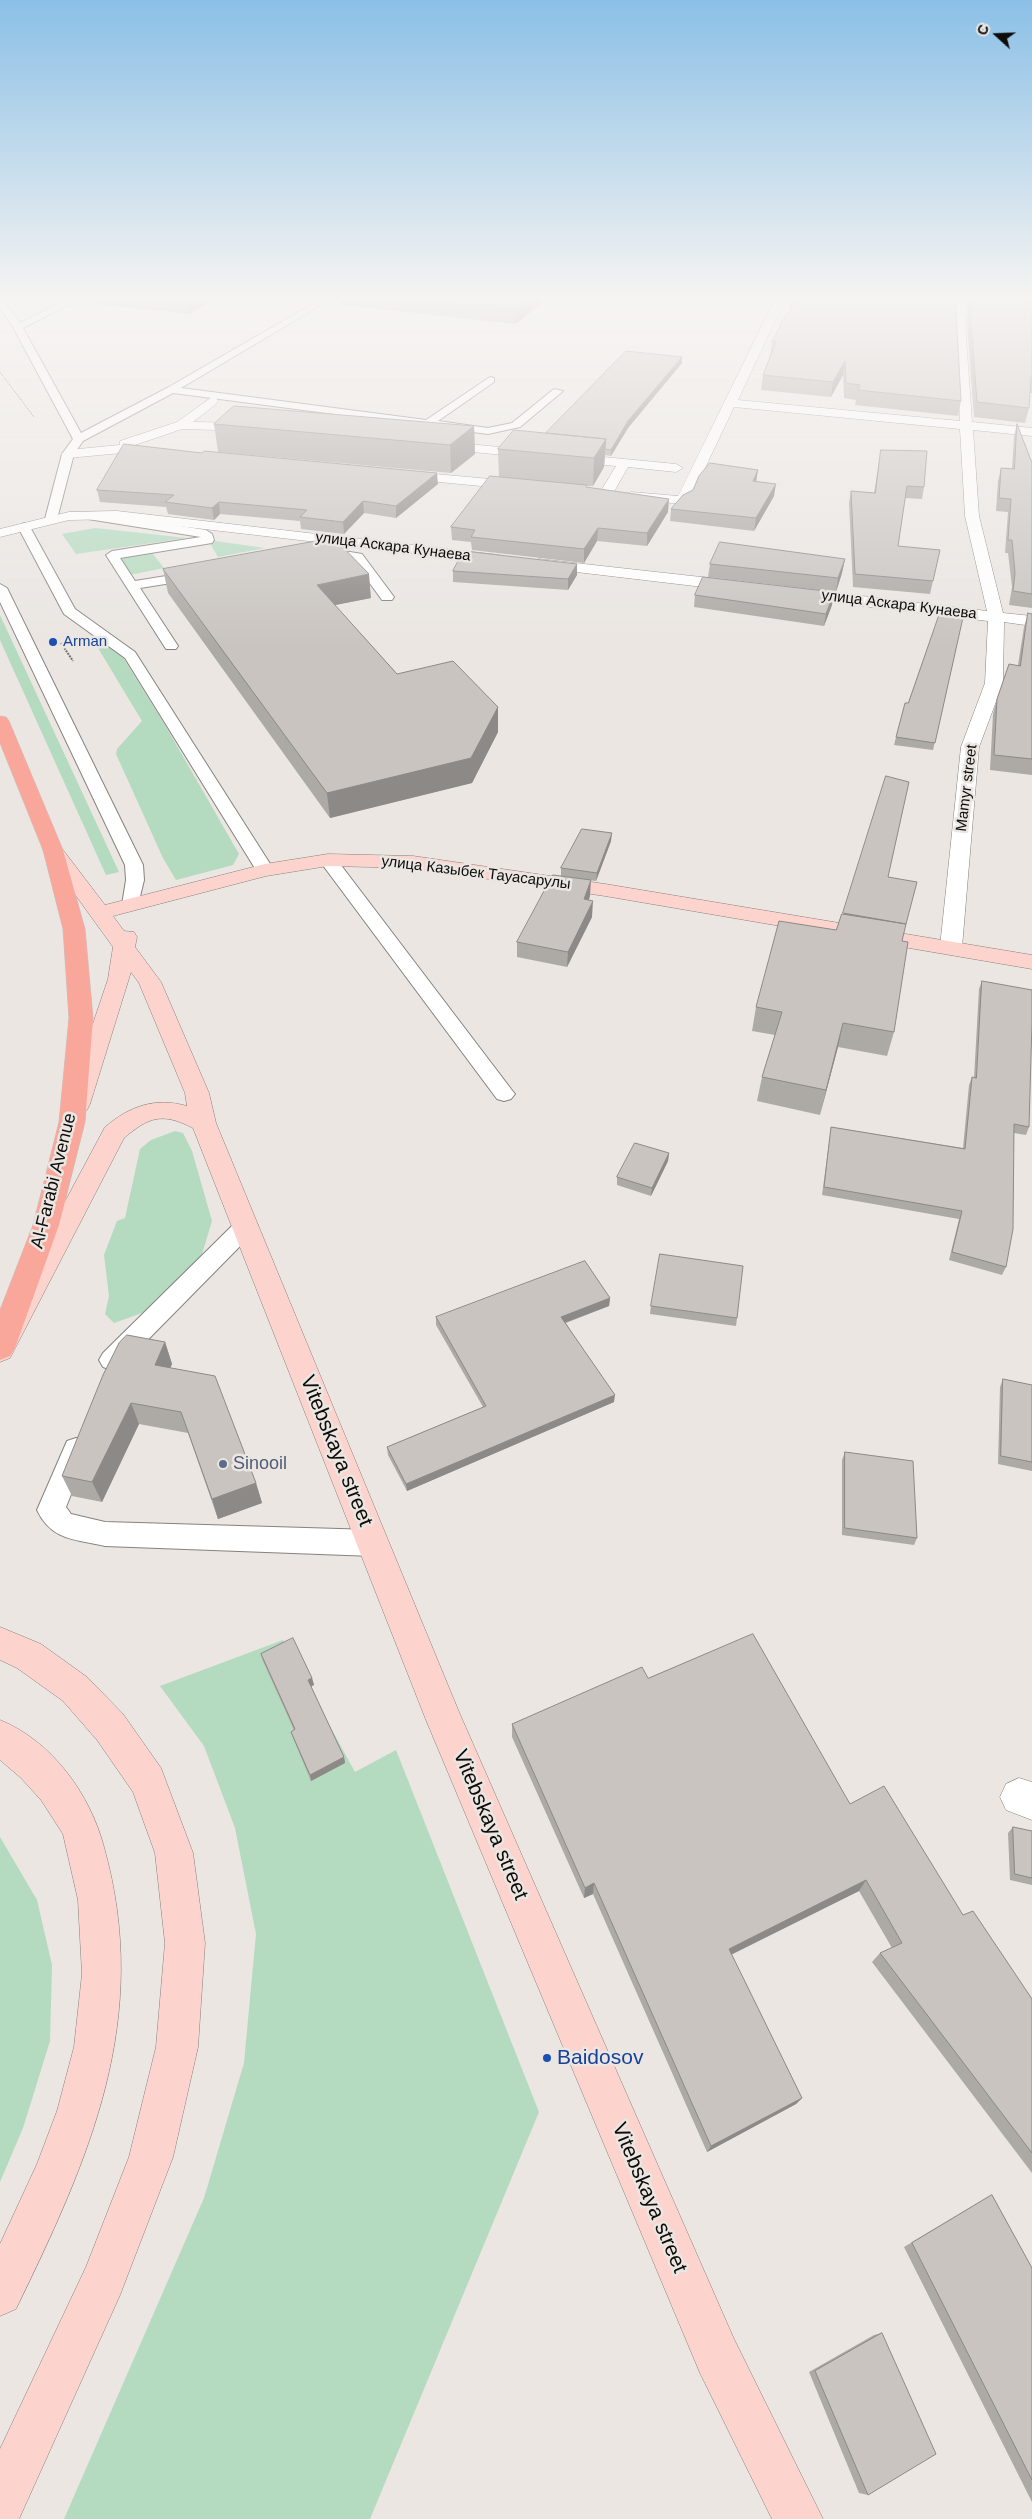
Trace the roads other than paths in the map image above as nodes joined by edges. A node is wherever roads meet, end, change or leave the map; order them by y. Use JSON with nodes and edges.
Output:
{"nodes":[{"id":1,"x":66,"y":413,"type":"edge"},
{"id":2,"x":128,"y":413,"type":"edge"},
{"id":3,"x":197,"y":413,"type":"edge"},
{"id":4,"x":347,"y":413,"type":"edge"},
{"id":5,"x":444,"y":413,"type":"edge"},
{"id":6,"x":531,"y":413,"type":"edge"},
{"id":7,"x":726,"y":413,"type":"edge"},
{"id":8,"x":829,"y":413,"type":"edge"},
{"id":9,"x":967,"y":413,"type":"edge"},
{"id":10,"x":429,"y":423,"type":"junction"},
{"id":11,"x":181,"y":425,"type":"junction"},
{"id":12,"x":968,"y":426,"type":"junction"},
{"id":13,"x":266,"y":428,"type":"edge"},
{"id":14,"x":1032,"y":432,"type":"edge"},
{"id":15,"x":80,"y":438,"type":"junction"},
{"id":16,"x":425,"y":444,"type":"edge"},
{"id":17,"x":122,"y":449,"type":"junction"},
{"id":18,"x":68,"y":454,"type":"junction"},
{"id":19,"x":172,"y":454,"type":"edge"},
{"id":20,"x":624,"y":463,"type":"junction"},
{"id":21,"x":654,"y":466,"type":"junction"},
{"id":22,"x":676,"y":468,"type":"dead end"},
{"id":23,"x":389,"y":474,"type":"edge"},
{"id":24,"x":537,"y":487,"type":"edge"},
{"id":25,"x":631,"y":496,"type":"junction"},
{"id":26,"x":92,"y":516,"type":"junction"},
{"id":27,"x":51,"y":519,"type":"junction"},
{"id":28,"x":24,"y":527,"type":"junction"},
{"id":29,"x":0,"y":533,"type":"edge"},
{"id":30,"x":304,"y":557,"type":"edge"},
{"id":31,"x":210,"y":573,"type":"edge"},
{"id":32,"x":132,"y":585,"type":"junction"},
{"id":33,"x":0,"y":588,"type":"edge"},
{"id":34,"x":749,"y":588,"type":"edge"},
{"id":35,"x":779,"y":591,"type":"edge"},
{"id":36,"x":387,"y":596,"type":"dead end"},
{"id":37,"x":996,"y":616,"type":"junction"},
{"id":38,"x":1032,"y":621,"type":"edge"},
{"id":39,"x":171,"y":646,"type":"dead end"},
{"id":40,"x":0,"y":721,"type":"edge"},
{"id":41,"x":53,"y":850,"type":"junction"},
{"id":42,"x":328,"y":860,"type":"junction"},
{"id":43,"x":265,"y":870,"type":"junction"},
{"id":44,"x":131,"y":905,"type":"junction"},
{"id":45,"x":100,"y":913,"type":"junction"},
{"id":46,"x":124,"y":946,"type":"junction"},
{"id":47,"x":951,"y":947,"type":"junction"},
{"id":48,"x":1032,"y":962,"type":"edge"},
{"id":49,"x":504,"y":1094,"type":"dead end"},
{"id":50,"x":72,"y":1122,"type":"junction"},
{"id":51,"x":203,"y":1123,"type":"junction"},
{"id":52,"x":246,"y":1226,"type":"junction"},
{"id":53,"x":0,"y":1349,"type":"edge"},
{"id":54,"x":102,"y":1381,"type":"edge"},
{"id":55,"x":84,"y":1427,"type":"edge"},
{"id":56,"x":373,"y":1543,"type":"junction"},
{"id":57,"x":0,"y":1643,"type":"edge"},
{"id":58,"x":0,"y":1738,"type":"edge"},
{"id":59,"x":0,"y":2293,"type":"edge"},
{"id":60,"x":0,"y":2504,"type":"edge"},
{"id":61,"x":798,"y":2519,"type":"edge"}],
"edges":[{"from":1,"to":15,"type":"lane"},
{"from":2,"to":15,"type":"lane"},
{"from":3,"to":11,"type":"street"},
{"from":4,"to":10,"type":"lane"},
{"from":5,"to":10,"type":"lane"},
{"from":6,"to":10,"type":"lane"},
{"from":7,"to":25,"type":"street"},
{"from":8,"to":12,"type":"street"},
{"from":9,"to":12,"type":"street","name":"Mamyr street"},
{"from":11,"to":13,"type":"street"},
{"from":11,"to":17,"type":"street"},
{"from":12,"to":14,"type":"street"},
{"from":12,"to":37,"type":"street","name":"Mamyr street"},
{"from":15,"to":18,"type":"lane"},
{"from":16,"to":20,"type":"street"},
{"from":17,"to":18,"type":"street"},
{"from":17,"to":19,"type":"street"},
{"from":18,"to":27,"type":"lane"},
{"from":20,"to":21,"type":"street"},
{"from":20,"to":25,"type":"street"},
{"from":21,"to":22,"type":"street"},
{"from":21,"to":25,"type":"street"},
{"from":23,"to":24,"type":"street"},
{"from":26,"to":27,"type":"street","name":"улица Аскара Кунаева"},
{"from":26,"to":32,"type":"lane"},
{"from":26,"to":34,"type":"street","name":"улица Аскара Кунаева"},
{"from":27,"to":28,"type":"street","name":"улица Аскара Кунаева"},
{"from":28,"to":29,"type":"street","name":"улица Аскара Кунаева"},
{"from":28,"to":43,"type":"lane"},
{"from":30,"to":36,"type":"lane"},
{"from":31,"to":32,"type":"lane"},
{"from":32,"to":39,"type":"lane"},
{"from":33,"to":44,"type":"lane"},
{"from":35,"to":37,"type":"street","name":"улица Аскара Кунаева"},
{"from":37,"to":38,"type":"street","name":"улица Аскара Кунаева"},
{"from":37,"to":47,"type":"street","name":"Mamyr street"},
{"from":40,"to":41,"type":"main road","name":"Al-Farabi Avenue"},
{"from":41,"to":45,"type":"street","name":"Vitebskaya street"},
{"from":41,"to":50,"type":"main road","name":"Al-Farabi Avenue"},
{"from":42,"to":43,"type":"street","name":"улица Казыбек Тауасарулы"},
{"from":42,"to":47,"type":"street","name":"улица Казыбек Тауасарулы"},
{"from":42,"to":49,"type":"lane"},
{"from":43,"to":44,"type":"street","name":"улица Казыбек Тауасарулы"},
{"from":44,"to":45,"type":"street","name":"улица Казыбек Тауасарулы"},
{"from":44,"to":46,"type":"street"},
{"from":45,"to":46,"type":"street","name":"Vitebskaya street"},
{"from":46,"to":50,"type":"street"},
{"from":46,"to":51,"type":"street","name":"Vitebskaya street"},
{"from":47,"to":48,"type":"street","name":"улица Казыбек Тауасарулы"},
{"from":50,"to":53,"type":"main road","name":"Al-Farabi Avenue"},
{"from":51,"to":52,"type":"street","name":"Vitebskaya street"},
{"from":51,"to":53,"type":"street"},
{"from":52,"to":54,"type":"lane"},
{"from":52,"to":56,"type":"street","name":"Vitebskaya street"},
{"from":55,"to":56,"type":"lane"},
{"from":56,"to":61,"type":"street","name":"Vitebskaya street"},
{"from":57,"to":60,"type":"street"},
{"from":58,"to":59,"type":"street"}]}
